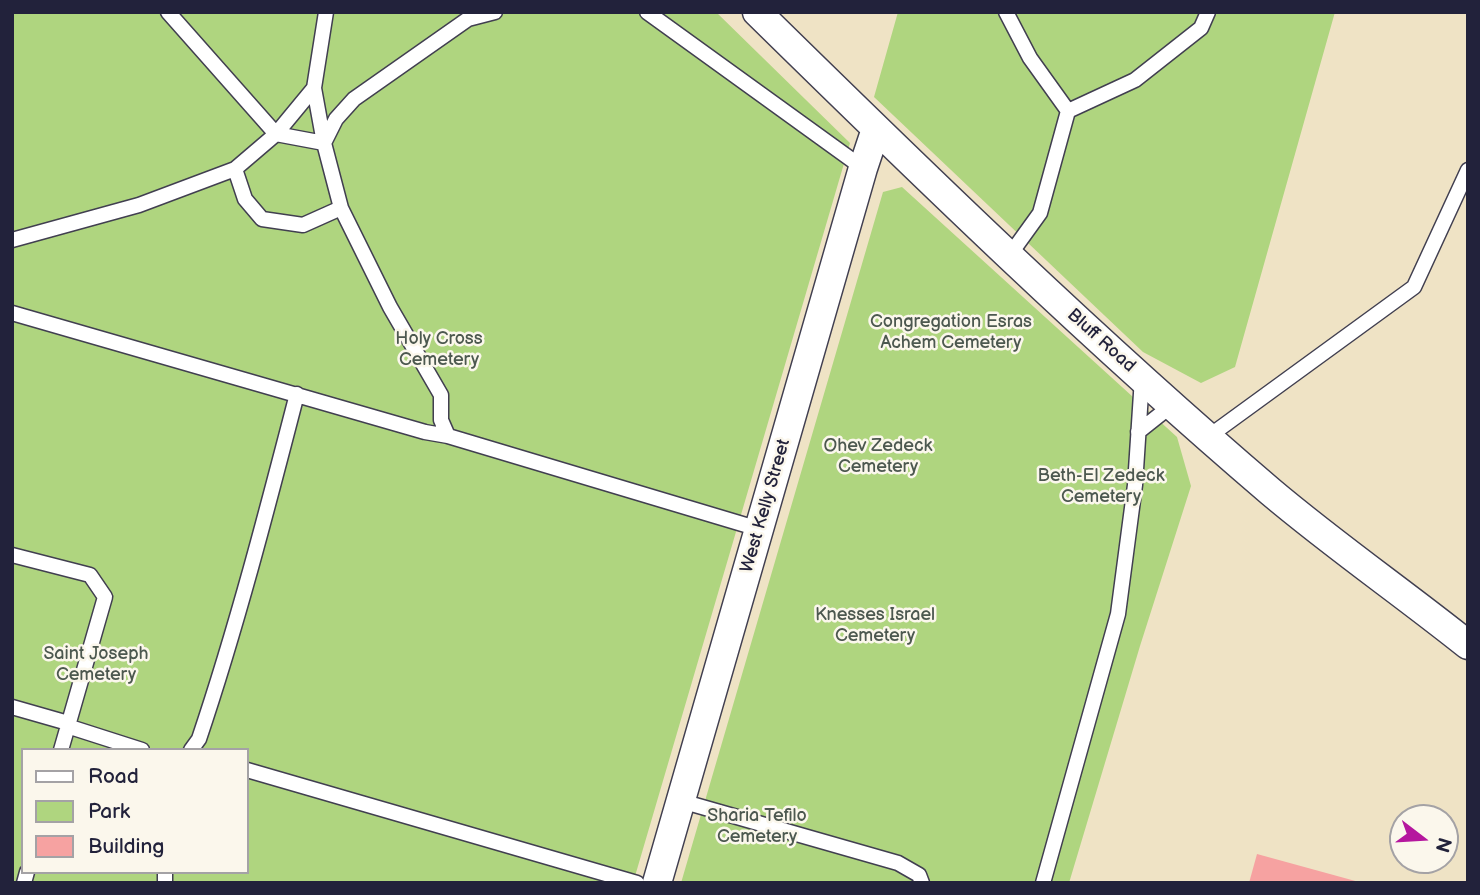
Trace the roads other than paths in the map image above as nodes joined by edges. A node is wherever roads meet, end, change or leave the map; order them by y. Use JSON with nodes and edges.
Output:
{"nodes":[{"id":1,"x":169,"y":12,"type":"edge"},
{"id":2,"x":326,"y":12,"type":"edge"},
{"id":3,"x":495,"y":12,"type":"edge"},
{"id":4,"x":647,"y":12,"type":"edge"},
{"id":5,"x":757,"y":12,"type":"edge"},
{"id":6,"x":1006,"y":12,"type":"edge"},
{"id":7,"x":1208,"y":12,"type":"edge"},
{"id":8,"x":314,"y":88,"type":"junction"},
{"id":9,"x":1068,"y":111,"type":"junction"},
{"id":10,"x":876,"y":129,"type":"junction"},
{"id":11,"x":276,"y":134,"type":"junction"},
{"id":12,"x":324,"y":143,"type":"junction"},
{"id":13,"x":863,"y":168,"type":"junction"},
{"id":14,"x":235,"y":169,"type":"junction"},
{"id":15,"x":1468,"y":170,"type":"edge"},
{"id":16,"x":341,"y":208,"type":"junction"},
{"id":17,"x":12,"y":240,"type":"edge"},
{"id":18,"x":1009,"y":256,"type":"junction"},
{"id":19,"x":12,"y":313,"type":"edge"},
{"id":20,"x":1142,"y":378,"type":"junction"},
{"id":21,"x":297,"y":394,"type":"junction"},
{"id":22,"x":1172,"y":405,"type":"junction"},
{"id":23,"x":441,"y":420,"type":"junction"},
{"id":24,"x":425,"y":432,"type":"junction"},
{"id":25,"x":1138,"y":432,"type":"junction"},
{"id":26,"x":448,"y":436,"type":"junction"},
{"id":27,"x":1208,"y":437,"type":"junction"},
{"id":28,"x":759,"y":529,"type":"junction"},
{"id":29,"x":12,"y":555,"type":"edge"},
{"id":30,"x":1468,"y":645,"type":"edge"},
{"id":31,"x":12,"y":707,"type":"edge"},
{"id":32,"x":68,"y":725,"type":"junction"},
{"id":33,"x":62,"y":748,"type":"edge"},
{"id":34,"x":136,"y":748,"type":"edge"},
{"id":35,"x":192,"y":748,"type":"edge"},
{"id":36,"x":248,"y":770,"type":"edge"},
{"id":37,"x":681,"y":801,"type":"junction"},
{"id":38,"x":637,"y":883,"type":"edge"},
{"id":39,"x":657,"y":883,"type":"edge"},
{"id":40,"x":922,"y":883,"type":"edge"},
{"id":41,"x":1043,"y":883,"type":"edge"}],
"edges":[{"from":1,"to":11,"type":"lane"},
{"from":2,"to":8,"type":"lane"},
{"from":3,"to":12,"type":"lane"},
{"from":4,"to":13,"type":"lane"},
{"from":5,"to":10,"type":"street","name":"Bluff Road"},
{"from":6,"to":9,"type":"lane"},
{"from":7,"to":9,"type":"lane"},
{"from":8,"to":11,"type":"lane"},
{"from":8,"to":12,"type":"lane"},
{"from":9,"to":18,"type":"lane"},
{"from":10,"to":13,"type":"street","name":"West Kelly Street"},
{"from":10,"to":18,"type":"street","name":"Bluff Road"},
{"from":11,"to":12,"type":"lane"},
{"from":11,"to":14,"type":"lane"},
{"from":12,"to":16,"type":"lane"},
{"from":13,"to":28,"type":"street","name":"West Kelly Street"},
{"from":14,"to":16,"type":"lane"},
{"from":14,"to":17,"type":"lane"},
{"from":15,"to":27,"type":"lane"},
{"from":16,"to":23,"type":"lane"},
{"from":18,"to":20,"type":"street","name":"Bluff Road"},
{"from":19,"to":21,"type":"lane"},
{"from":20,"to":22,"type":"street","name":"Bluff Road"},
{"from":20,"to":25,"type":"lane"},
{"from":21,"to":24,"type":"lane"},
{"from":21,"to":35,"type":"lane"},
{"from":22,"to":25,"type":"lane"},
{"from":22,"to":27,"type":"street","name":"Bluff Road"},
{"from":23,"to":24,"type":"lane"},
{"from":23,"to":26,"type":"lane"},
{"from":24,"to":26,"type":"lane"},
{"from":25,"to":41,"type":"lane"},
{"from":26,"to":28,"type":"lane"},
{"from":27,"to":30,"type":"street","name":"Bluff Road"},
{"from":28,"to":37,"type":"street","name":"West Kelly Street"},
{"from":29,"to":32,"type":"lane"},
{"from":31,"to":32,"type":"lane"},
{"from":32,"to":33,"type":"lane"},
{"from":32,"to":34,"type":"lane"},
{"from":36,"to":38,"type":"lane"},
{"from":37,"to":39,"type":"street","name":"West Kelly Street"},
{"from":37,"to":40,"type":"lane"}]}
